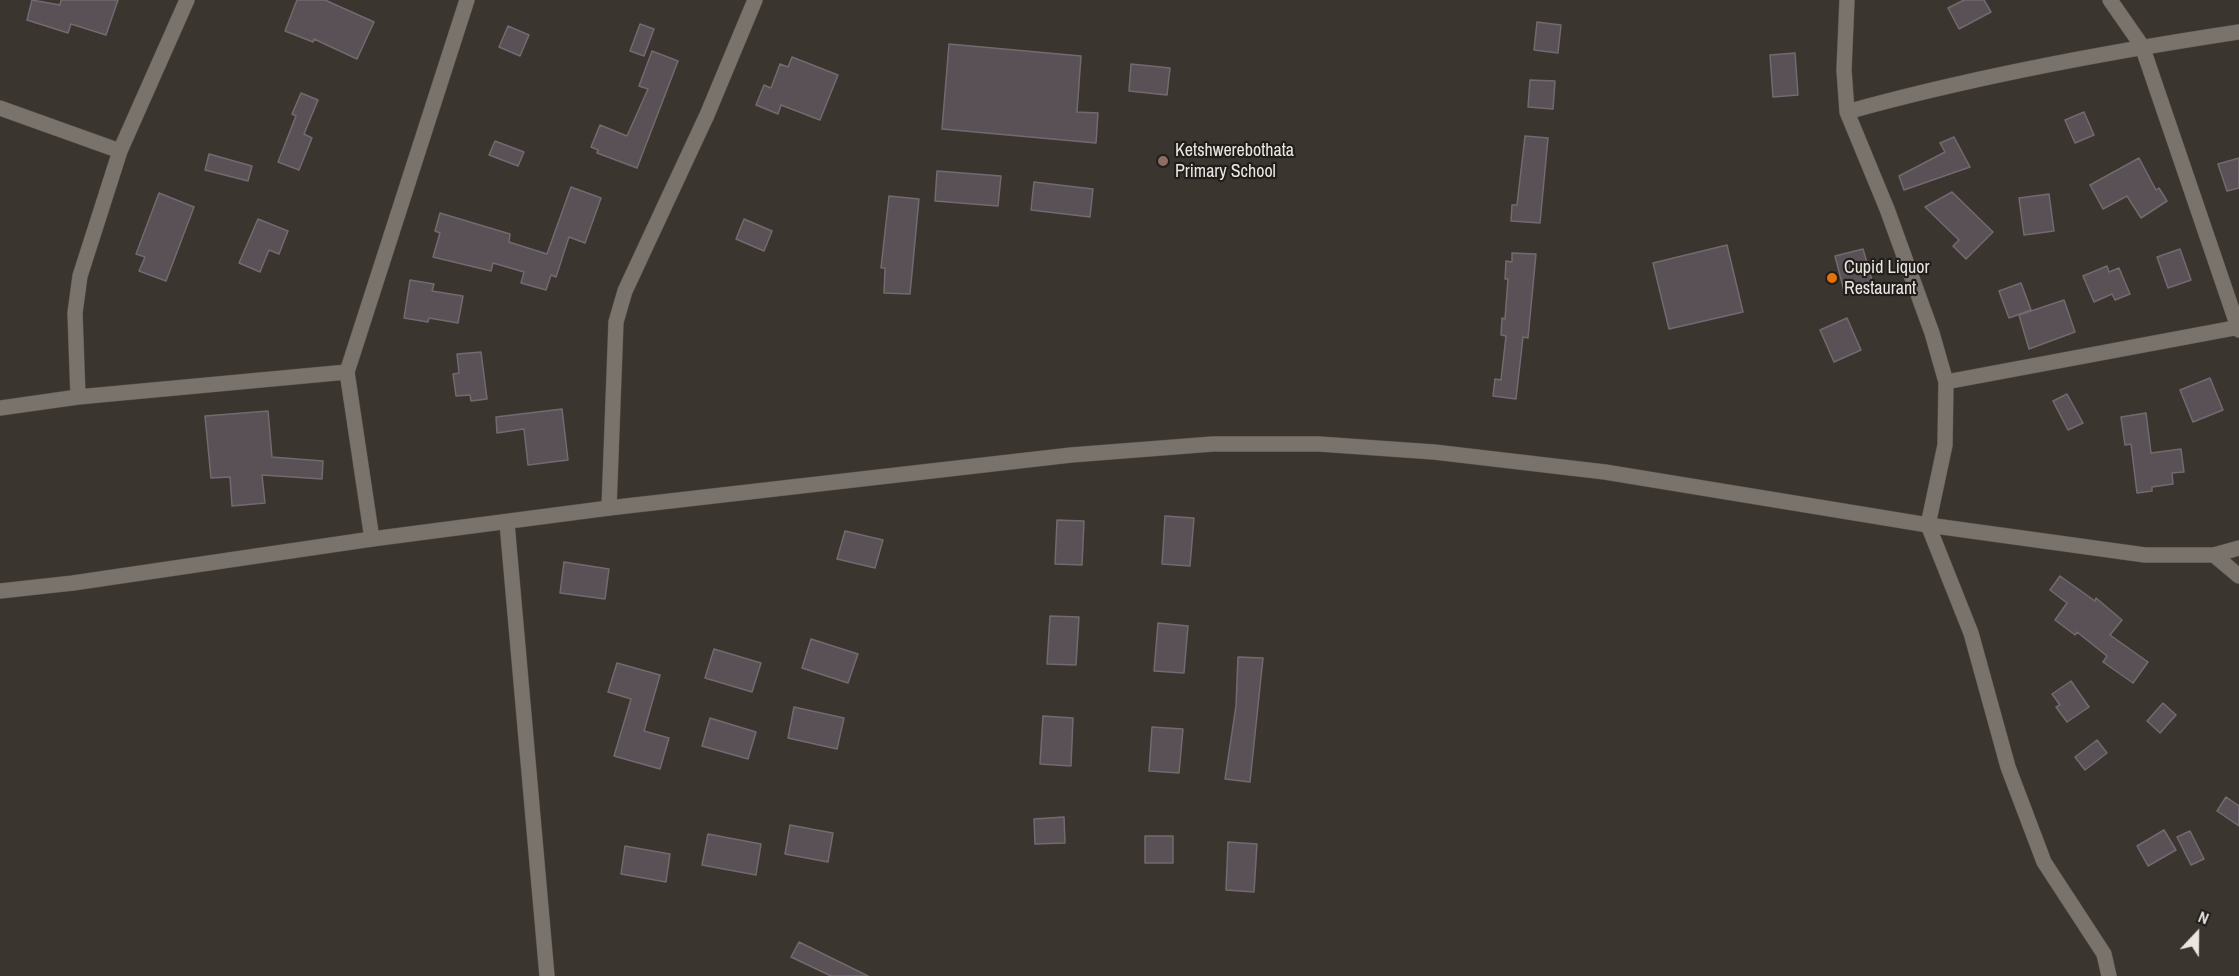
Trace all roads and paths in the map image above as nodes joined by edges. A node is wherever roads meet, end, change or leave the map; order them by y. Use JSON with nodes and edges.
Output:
{"nodes":[{"id":1,"x":187,"y":0,"type":"edge"},
{"id":2,"x":467,"y":0,"type":"edge"},
{"id":3,"x":755,"y":0,"type":"edge"},
{"id":4,"x":1847,"y":0,"type":"edge"},
{"id":5,"x":2110,"y":0,"type":"edge"},
{"id":6,"x":2239,"y":32,"type":"edge"},
{"id":7,"x":2142,"y":45,"type":"junction"},
{"id":8,"x":0,"y":108,"type":"edge"},
{"id":9,"x":1847,"y":112,"type":"junction"},
{"id":10,"x":120,"y":151,"type":"junction"},
{"id":11,"x":2239,"y":328,"type":"edge"},
{"id":12,"x":347,"y":372,"type":"junction"},
{"id":13,"x":1946,"y":382,"type":"junction"},
{"id":14,"x":78,"y":397,"type":"junction"},
{"id":15,"x":0,"y":408,"type":"edge"},
{"id":16,"x":609,"y":508,"type":"junction"},
{"id":17,"x":507,"y":523,"type":"junction"},
{"id":18,"x":1928,"y":525,"type":"junction"},
{"id":19,"x":372,"y":539,"type":"junction"},
{"id":20,"x":2239,"y":548,"type":"edge"},
{"id":21,"x":2214,"y":555,"type":"junction"},
{"id":22,"x":2239,"y":576,"type":"edge"},
{"id":23,"x":0,"y":591,"type":"edge"},
{"id":24,"x":547,"y":976,"type":"edge"},
{"id":25,"x":2109,"y":976,"type":"edge"}],
"edges":[{"from":1,"to":10,"type":"street"},
{"from":2,"to":12,"type":"street"},
{"from":3,"to":16,"type":"street"},
{"from":4,"to":9,"type":"street"},
{"from":5,"to":7,"type":"street"},
{"from":6,"to":7,"type":"street"},
{"from":7,"to":9,"type":"street"},
{"from":7,"to":11,"type":"street"},
{"from":8,"to":10,"type":"street"},
{"from":9,"to":13,"type":"street"},
{"from":10,"to":14,"type":"street"},
{"from":11,"to":13,"type":"street"},
{"from":12,"to":14,"type":"street"},
{"from":12,"to":19,"type":"street"},
{"from":13,"to":18,"type":"street"},
{"from":14,"to":15,"type":"street"},
{"from":16,"to":17,"type":"street"},
{"from":16,"to":18,"type":"street"},
{"from":17,"to":19,"type":"street"},
{"from":17,"to":24,"type":"street"},
{"from":18,"to":21,"type":"street"},
{"from":18,"to":25,"type":"street"},
{"from":19,"to":23,"type":"street"},
{"from":20,"to":21,"type":"street"},
{"from":21,"to":22,"type":"street"}]}
